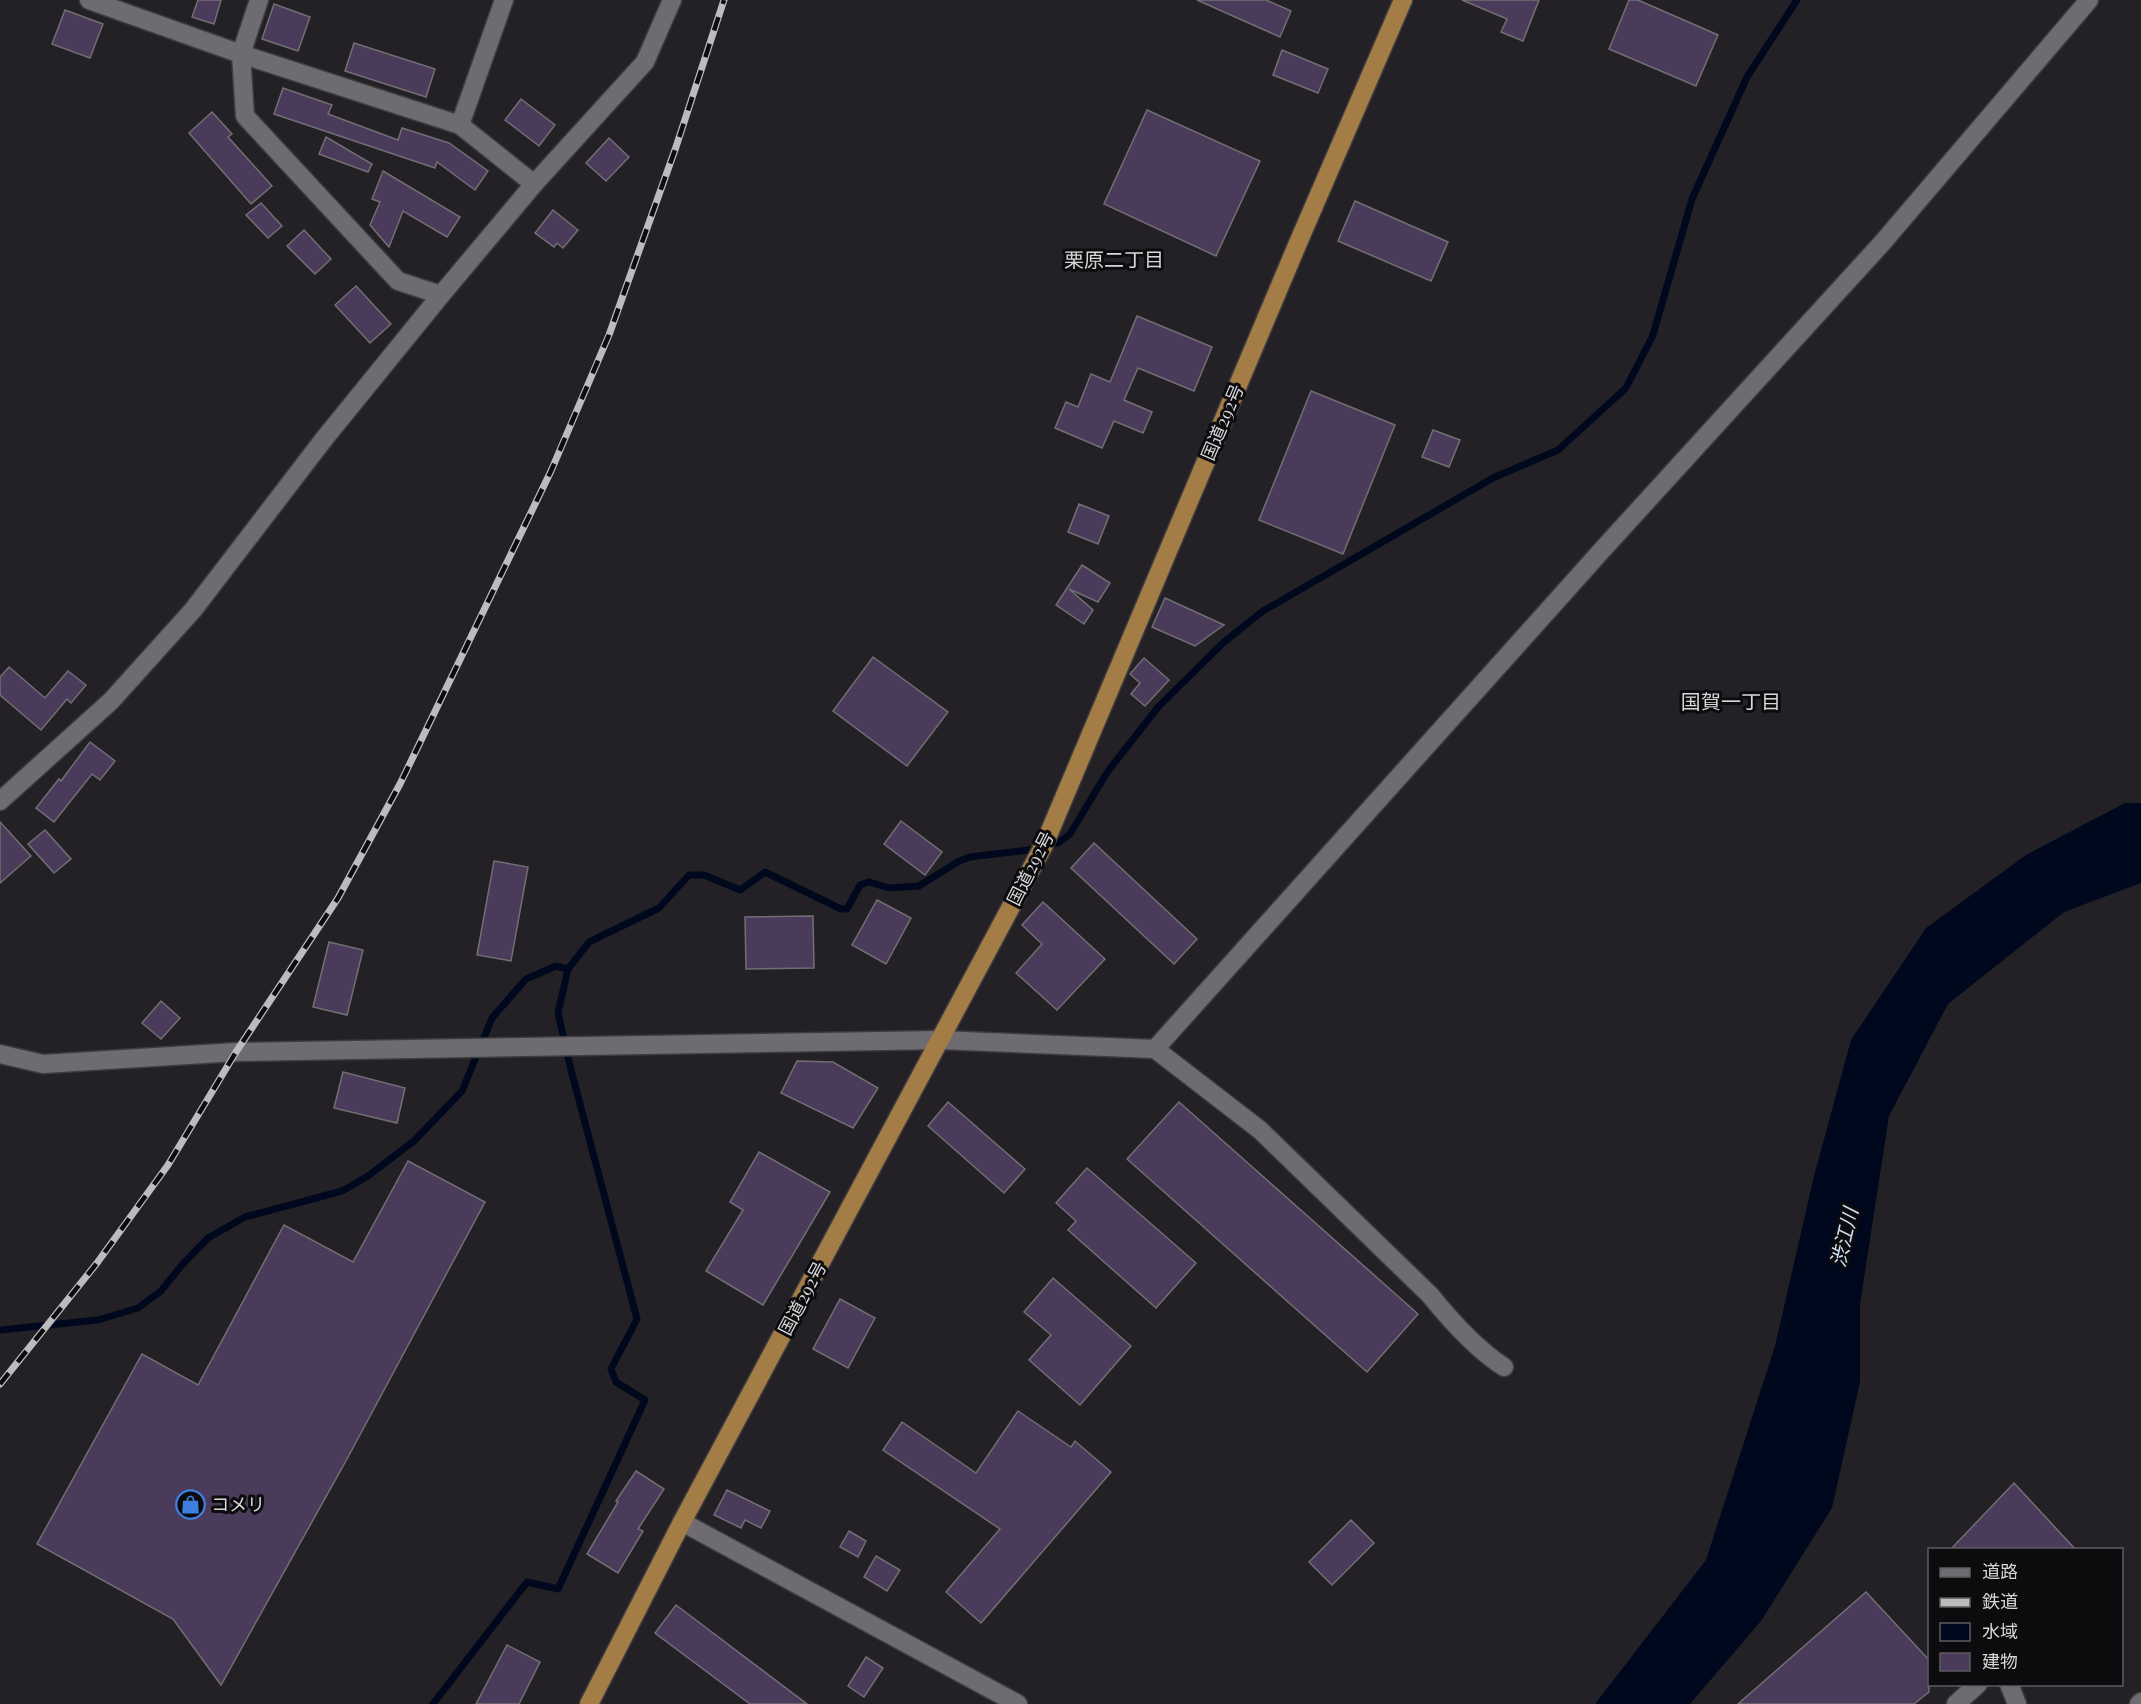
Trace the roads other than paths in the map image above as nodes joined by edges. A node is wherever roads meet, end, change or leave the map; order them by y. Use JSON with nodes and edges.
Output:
{"nodes":[{"id":1,"x":89,"y":0,"type":"edge"},
{"id":2,"x":259,"y":0,"type":"edge"},
{"id":3,"x":504,"y":0,"type":"edge"},
{"id":4,"x":672,"y":0,"type":"edge"},
{"id":5,"x":1403,"y":0,"type":"edge"},
{"id":6,"x":2089,"y":0,"type":"edge"},
{"id":7,"x":241,"y":54,"type":"junction"},
{"id":8,"x":460,"y":125,"type":"junction"},
{"id":9,"x":534,"y":184,"type":"junction"},
{"id":10,"x":441,"y":295,"type":"junction"},
{"id":11,"x":1,"y":798,"type":"edge"},
{"id":12,"x":940,"y":1040,"type":"junction"},
{"id":13,"x":1155,"y":1049,"type":"junction"},
{"id":14,"x":0,"y":1054,"type":"edge"},
{"id":15,"x":1504,"y":1367,"type":"dead end"},
{"id":16,"x":682,"y":1522,"type":"junction"},
{"id":17,"x":1976,"y":1686,"type":"edge"},
{"id":18,"x":2010,"y":1686,"type":"edge"},
{"id":19,"x":588,"y":1704,"type":"edge"},
{"id":20,"x":1018,"y":1704,"type":"edge"},
{"id":21,"x":1956,"y":1704,"type":"edge"},
{"id":22,"x":2017,"y":1704,"type":"edge"}],
"edges":[{"from":1,"to":7,"type":"street"},
{"from":2,"to":7,"type":"street"},
{"from":3,"to":8,"type":"street"},
{"from":4,"to":9,"type":"street"},
{"from":5,"to":12,"type":"highway","name":"国道292号"},
{"from":6,"to":13,"type":"street"},
{"from":7,"to":8,"type":"street"},
{"from":7,"to":10,"type":"street"},
{"from":8,"to":9,"type":"street"},
{"from":9,"to":10,"type":"street"},
{"from":10,"to":11,"type":"street"},
{"from":12,"to":13,"type":"street"},
{"from":12,"to":14,"type":"street"},
{"from":12,"to":16,"type":"highway","name":"国道292号"},
{"from":13,"to":15,"type":"street"},
{"from":16,"to":19,"type":"highway","name":"国道292号"},
{"from":16,"to":20,"type":"street"},
{"from":17,"to":21,"type":"street"},
{"from":18,"to":22,"type":"street"}]}
